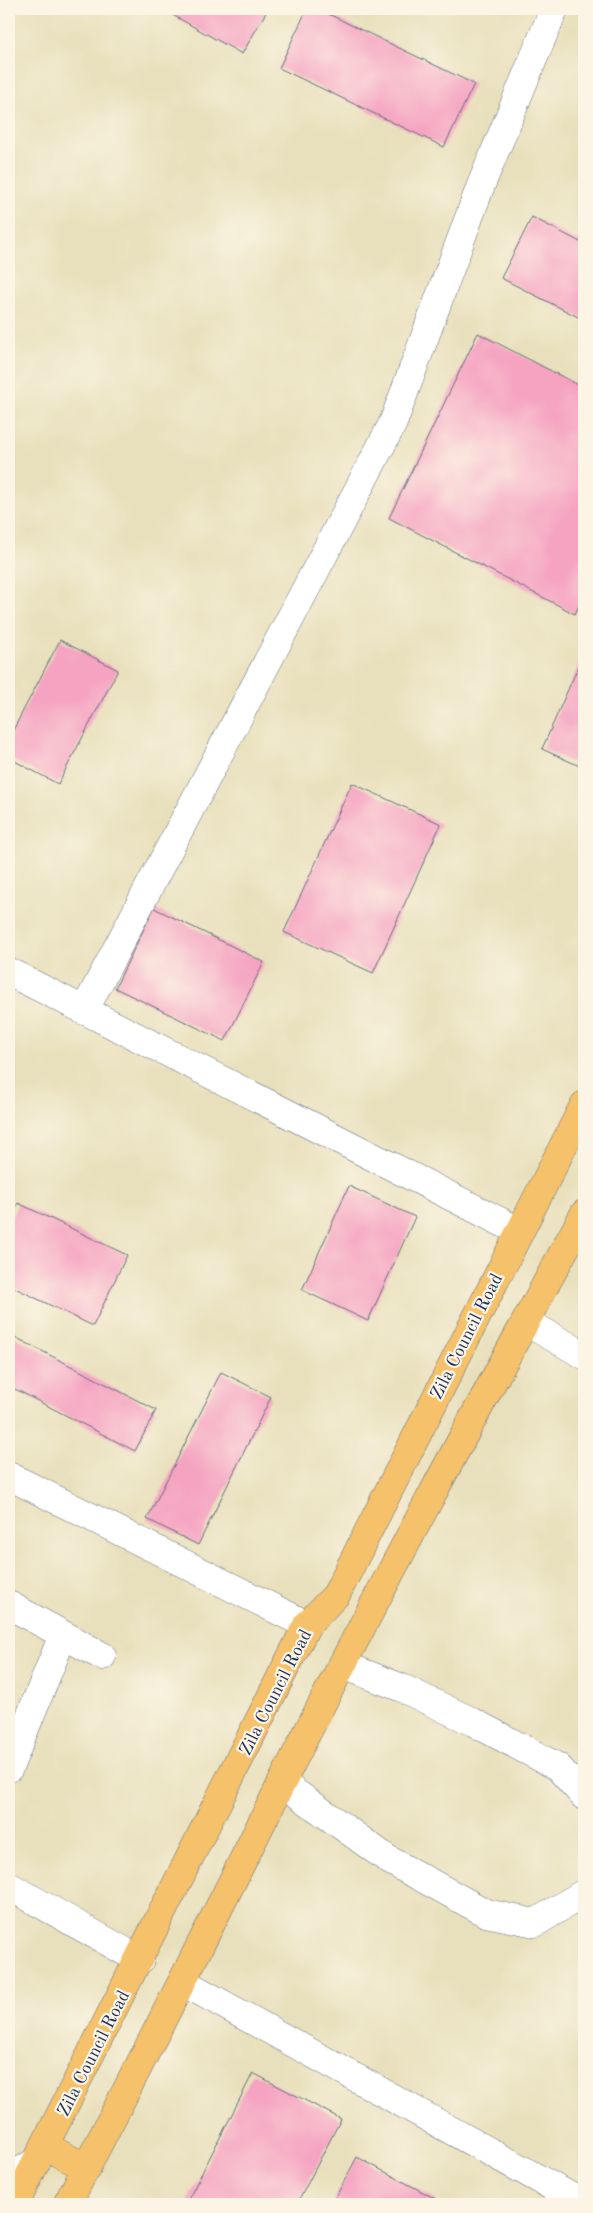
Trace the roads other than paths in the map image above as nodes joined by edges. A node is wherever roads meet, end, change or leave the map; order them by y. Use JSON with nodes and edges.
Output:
{"nodes":[{"id":1,"x":554,"y":9,"type":"edge"},
{"id":2,"x":9,"y":972,"type":"edge"},
{"id":3,"x":84,"y":1011,"type":"junction"},
{"id":4,"x":584,"y":1105,"type":"edge"},
{"id":5,"x":584,"y":1214,"type":"edge"},
{"id":6,"x":519,"y":1231,"type":"junction"},
{"id":7,"x":526,"y":1322,"type":"junction"},
{"id":8,"x":584,"y":1354,"type":"edge"},
{"id":9,"x":9,"y":1476,"type":"edge"},
{"id":10,"x":9,"y":1605,"type":"edge"},
{"id":11,"x":307,"y":1625,"type":"junction"},
{"id":12,"x":64,"y":1635,"type":"junction"},
{"id":13,"x":102,"y":1656,"type":"dead end"},
{"id":14,"x":344,"y":1665,"type":"junction"},
{"id":15,"x":9,"y":1768,"type":"edge"},
{"id":16,"x":282,"y":1783,"type":"junction"},
{"id":17,"x":584,"y":1796,"type":"edge"},
{"id":18,"x":9,"y":1886,"type":"edge"},
{"id":19,"x":584,"y":1893,"type":"edge"},
{"id":20,"x":140,"y":1960,"type":"junction"},
{"id":21,"x":183,"y":1982,"type":"junction"},
{"id":22,"x":41,"y":2154,"type":"junction"},
{"id":23,"x":87,"y":2168,"type":"junction"},
{"id":24,"x":9,"y":2178,"type":"edge"},
{"id":25,"x":15,"y":2204,"type":"edge"},
{"id":26,"x":67,"y":2204,"type":"edge"},
{"id":27,"x":584,"y":2204,"type":"edge"}],
"edges":[{"from":1,"to":3,"type":"street"},
{"from":2,"to":3,"type":"street"},
{"from":3,"to":6,"type":"street"},
{"from":4,"to":6,"type":"main road","name":"Zila Council Road"},
{"from":5,"to":7,"type":"main road"},
{"from":6,"to":11,"type":"main road","name":"Zila Council Road"},
{"from":7,"to":8,"type":"street"},
{"from":7,"to":14,"type":"main road"},
{"from":9,"to":11,"type":"street"},
{"from":10,"to":12,"type":"street"},
{"from":11,"to":20,"type":"main road","name":"Zila Council Road"},
{"from":12,"to":13,"type":"street"},
{"from":12,"to":15,"type":"street"},
{"from":14,"to":16,"type":"main road"},
{"from":14,"to":17,"type":"street"},
{"from":16,"to":19,"type":"street"},
{"from":16,"to":21,"type":"main road"},
{"from":18,"to":20,"type":"street"},
{"from":20,"to":22,"type":"main road","name":"Zila Council Road"},
{"from":21,"to":23,"type":"main road"},
{"from":21,"to":27,"type":"street"},
{"from":22,"to":23,"type":"main road"},
{"from":22,"to":24,"type":"street"},
{"from":22,"to":25,"type":"main road","name":"Zila Council Road"},
{"from":23,"to":26,"type":"main road"}]}
